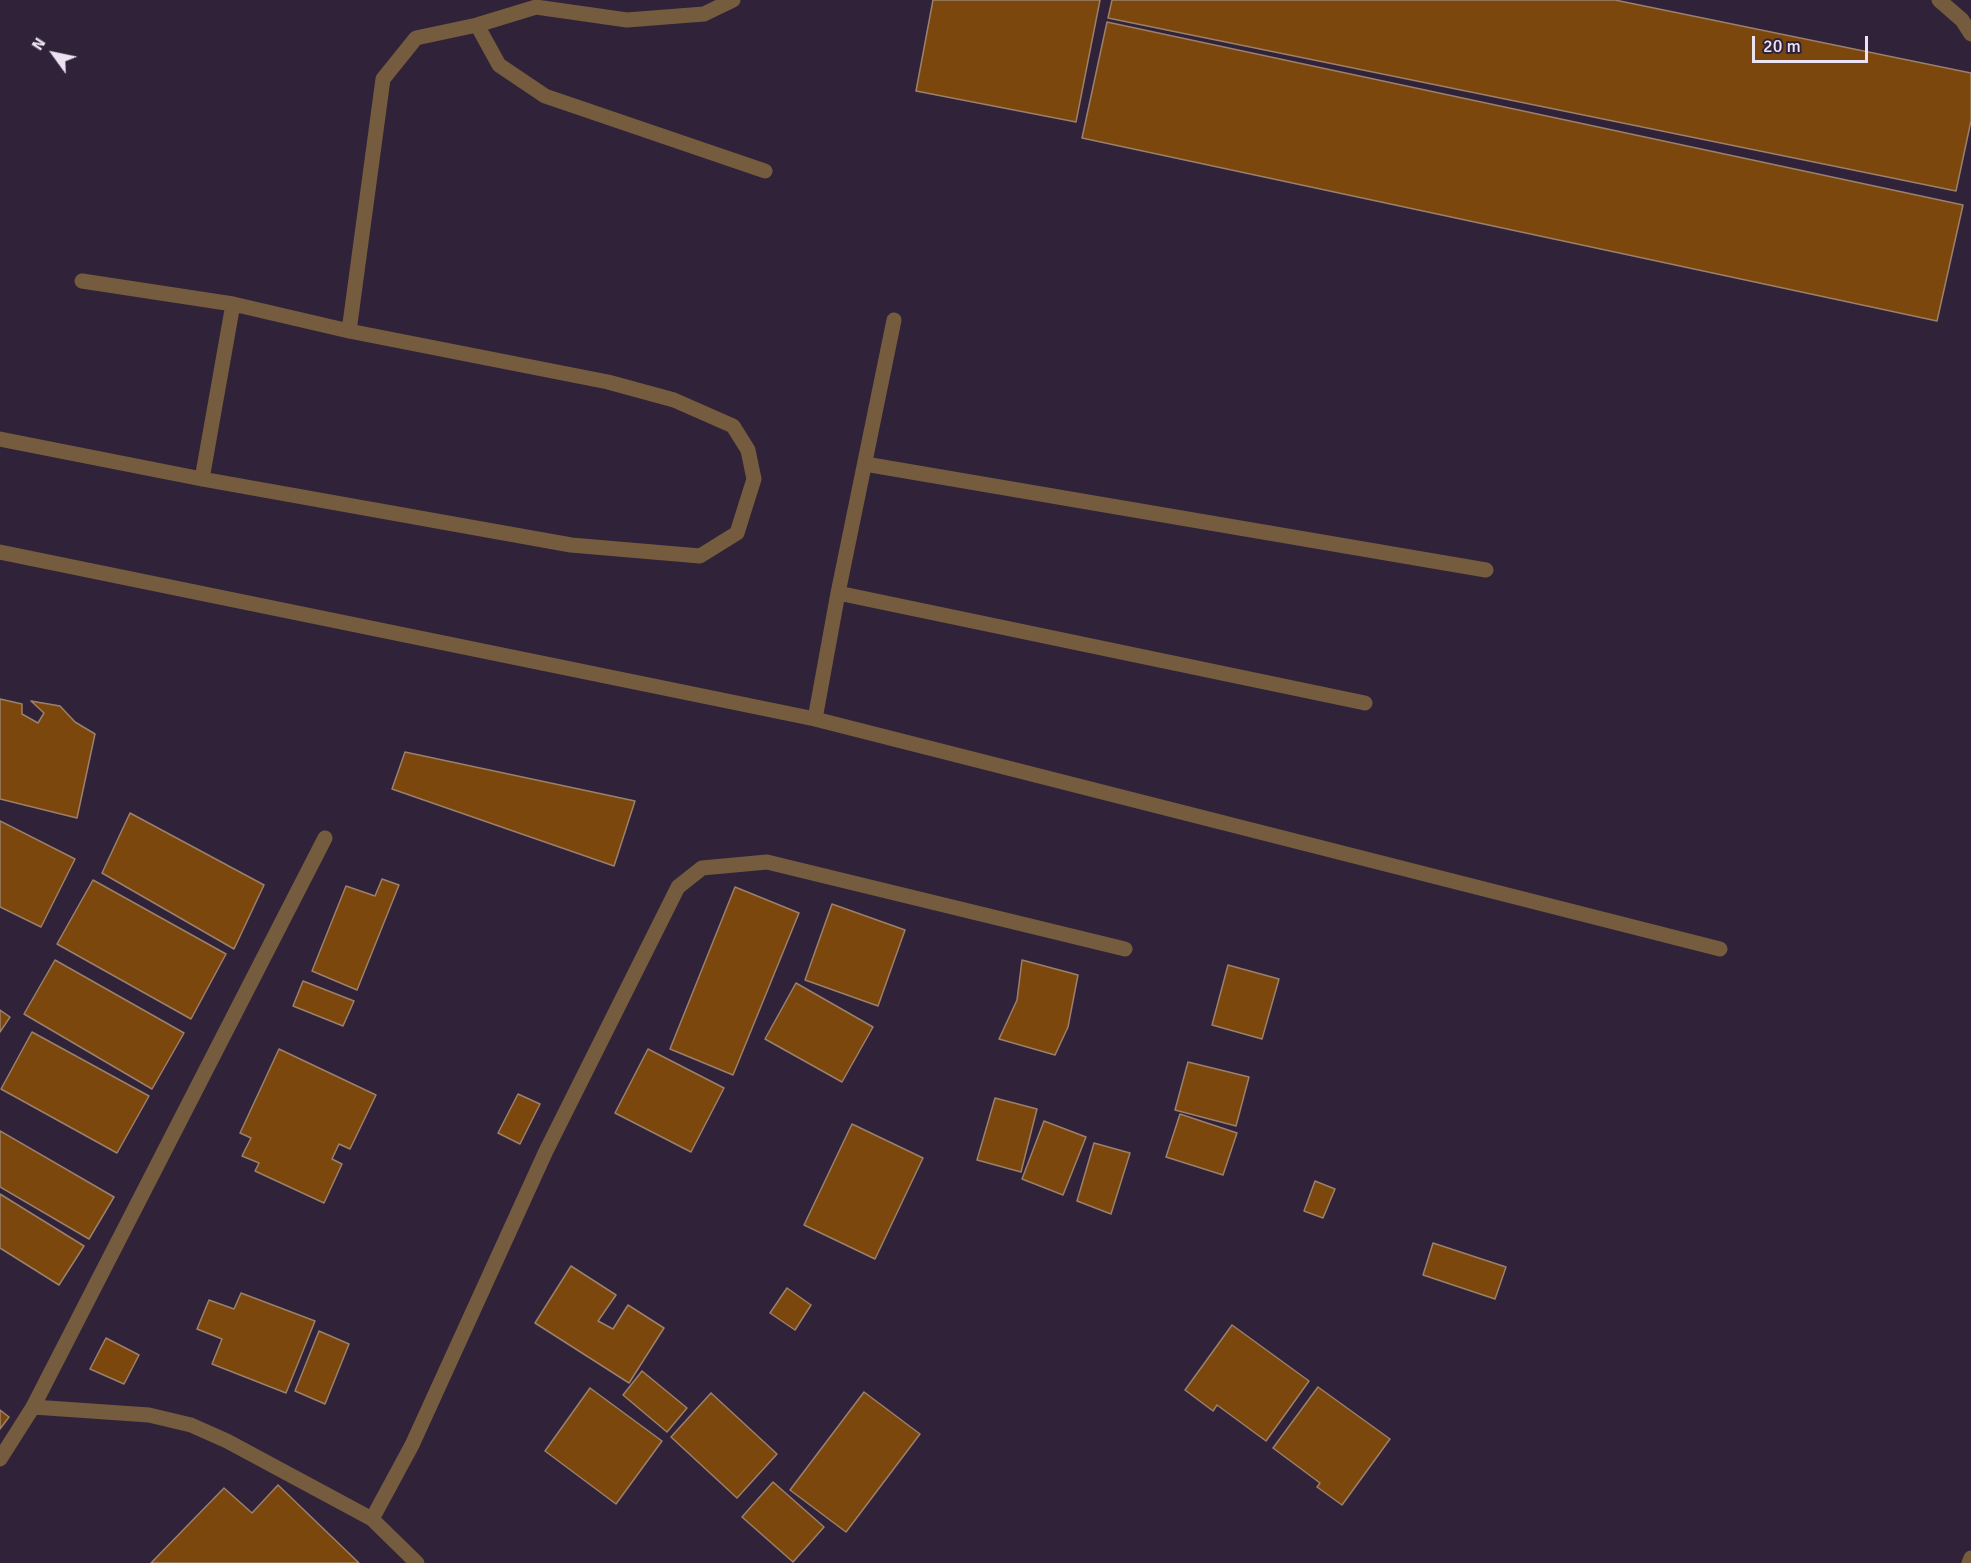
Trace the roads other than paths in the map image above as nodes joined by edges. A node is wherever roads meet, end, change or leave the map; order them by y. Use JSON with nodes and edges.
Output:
{"nodes":[{"id":1,"x":733,"y":0,"type":"edge"},
{"id":2,"x":1939,"y":0,"type":"edge"},
{"id":3,"x":477,"y":25,"type":"junction"},
{"id":4,"x":1971,"y":34,"type":"edge"},
{"id":5,"x":765,"y":171,"type":"dead end"},
{"id":6,"x":82,"y":281,"type":"dead end"},
{"id":7,"x":233,"y":304,"type":"junction"},
{"id":8,"x":894,"y":320,"type":"dead end"},
{"id":9,"x":349,"y":331,"type":"junction"},
{"id":10,"x":0,"y":439,"type":"edge"},
{"id":11,"x":865,"y":464,"type":"junction"},
{"id":12,"x":202,"y":479,"type":"junction"},
{"id":13,"x":0,"y":552,"type":"edge"},
{"id":14,"x":1486,"y":570,"type":"dead end"},
{"id":15,"x":838,"y":593,"type":"junction"},
{"id":16,"x":1365,"y":703,"type":"dead end"},
{"id":17,"x":815,"y":719,"type":"junction"},
{"id":18,"x":325,"y":838,"type":"dead end"},
{"id":19,"x":1720,"y":948,"type":"dead end"},
{"id":20,"x":1125,"y":949,"type":"dead end"},
{"id":21,"x":33,"y":1407,"type":"junction"},
{"id":22,"x":0,"y":1459,"type":"edge"},
{"id":23,"x":372,"y":1519,"type":"junction"},
{"id":24,"x":1971,"y":1558,"type":"edge"},
{"id":25,"x":417,"y":1563,"type":"edge"},
{"id":26,"x":1969,"y":1563,"type":"edge"}],
"edges":[{"from":1,"to":3,"type":"street"},
{"from":2,"to":4,"type":"street"},
{"from":3,"to":5,"type":"street"},
{"from":3,"to":9,"type":"street"},
{"from":6,"to":7,"type":"street"},
{"from":7,"to":9,"type":"street"},
{"from":7,"to":12,"type":"street"},
{"from":8,"to":11,"type":"street"},
{"from":9,"to":12,"type":"street"},
{"from":10,"to":12,"type":"street"},
{"from":11,"to":14,"type":"street"},
{"from":11,"to":15,"type":"street"},
{"from":13,"to":17,"type":"street"},
{"from":15,"to":16,"type":"street"},
{"from":15,"to":17,"type":"street"},
{"from":17,"to":19,"type":"street"},
{"from":18,"to":21,"type":"street"},
{"from":20,"to":23,"type":"street"},
{"from":21,"to":22,"type":"street"},
{"from":21,"to":23,"type":"street"},
{"from":23,"to":25,"type":"street"},
{"from":24,"to":26,"type":"street"}]}
